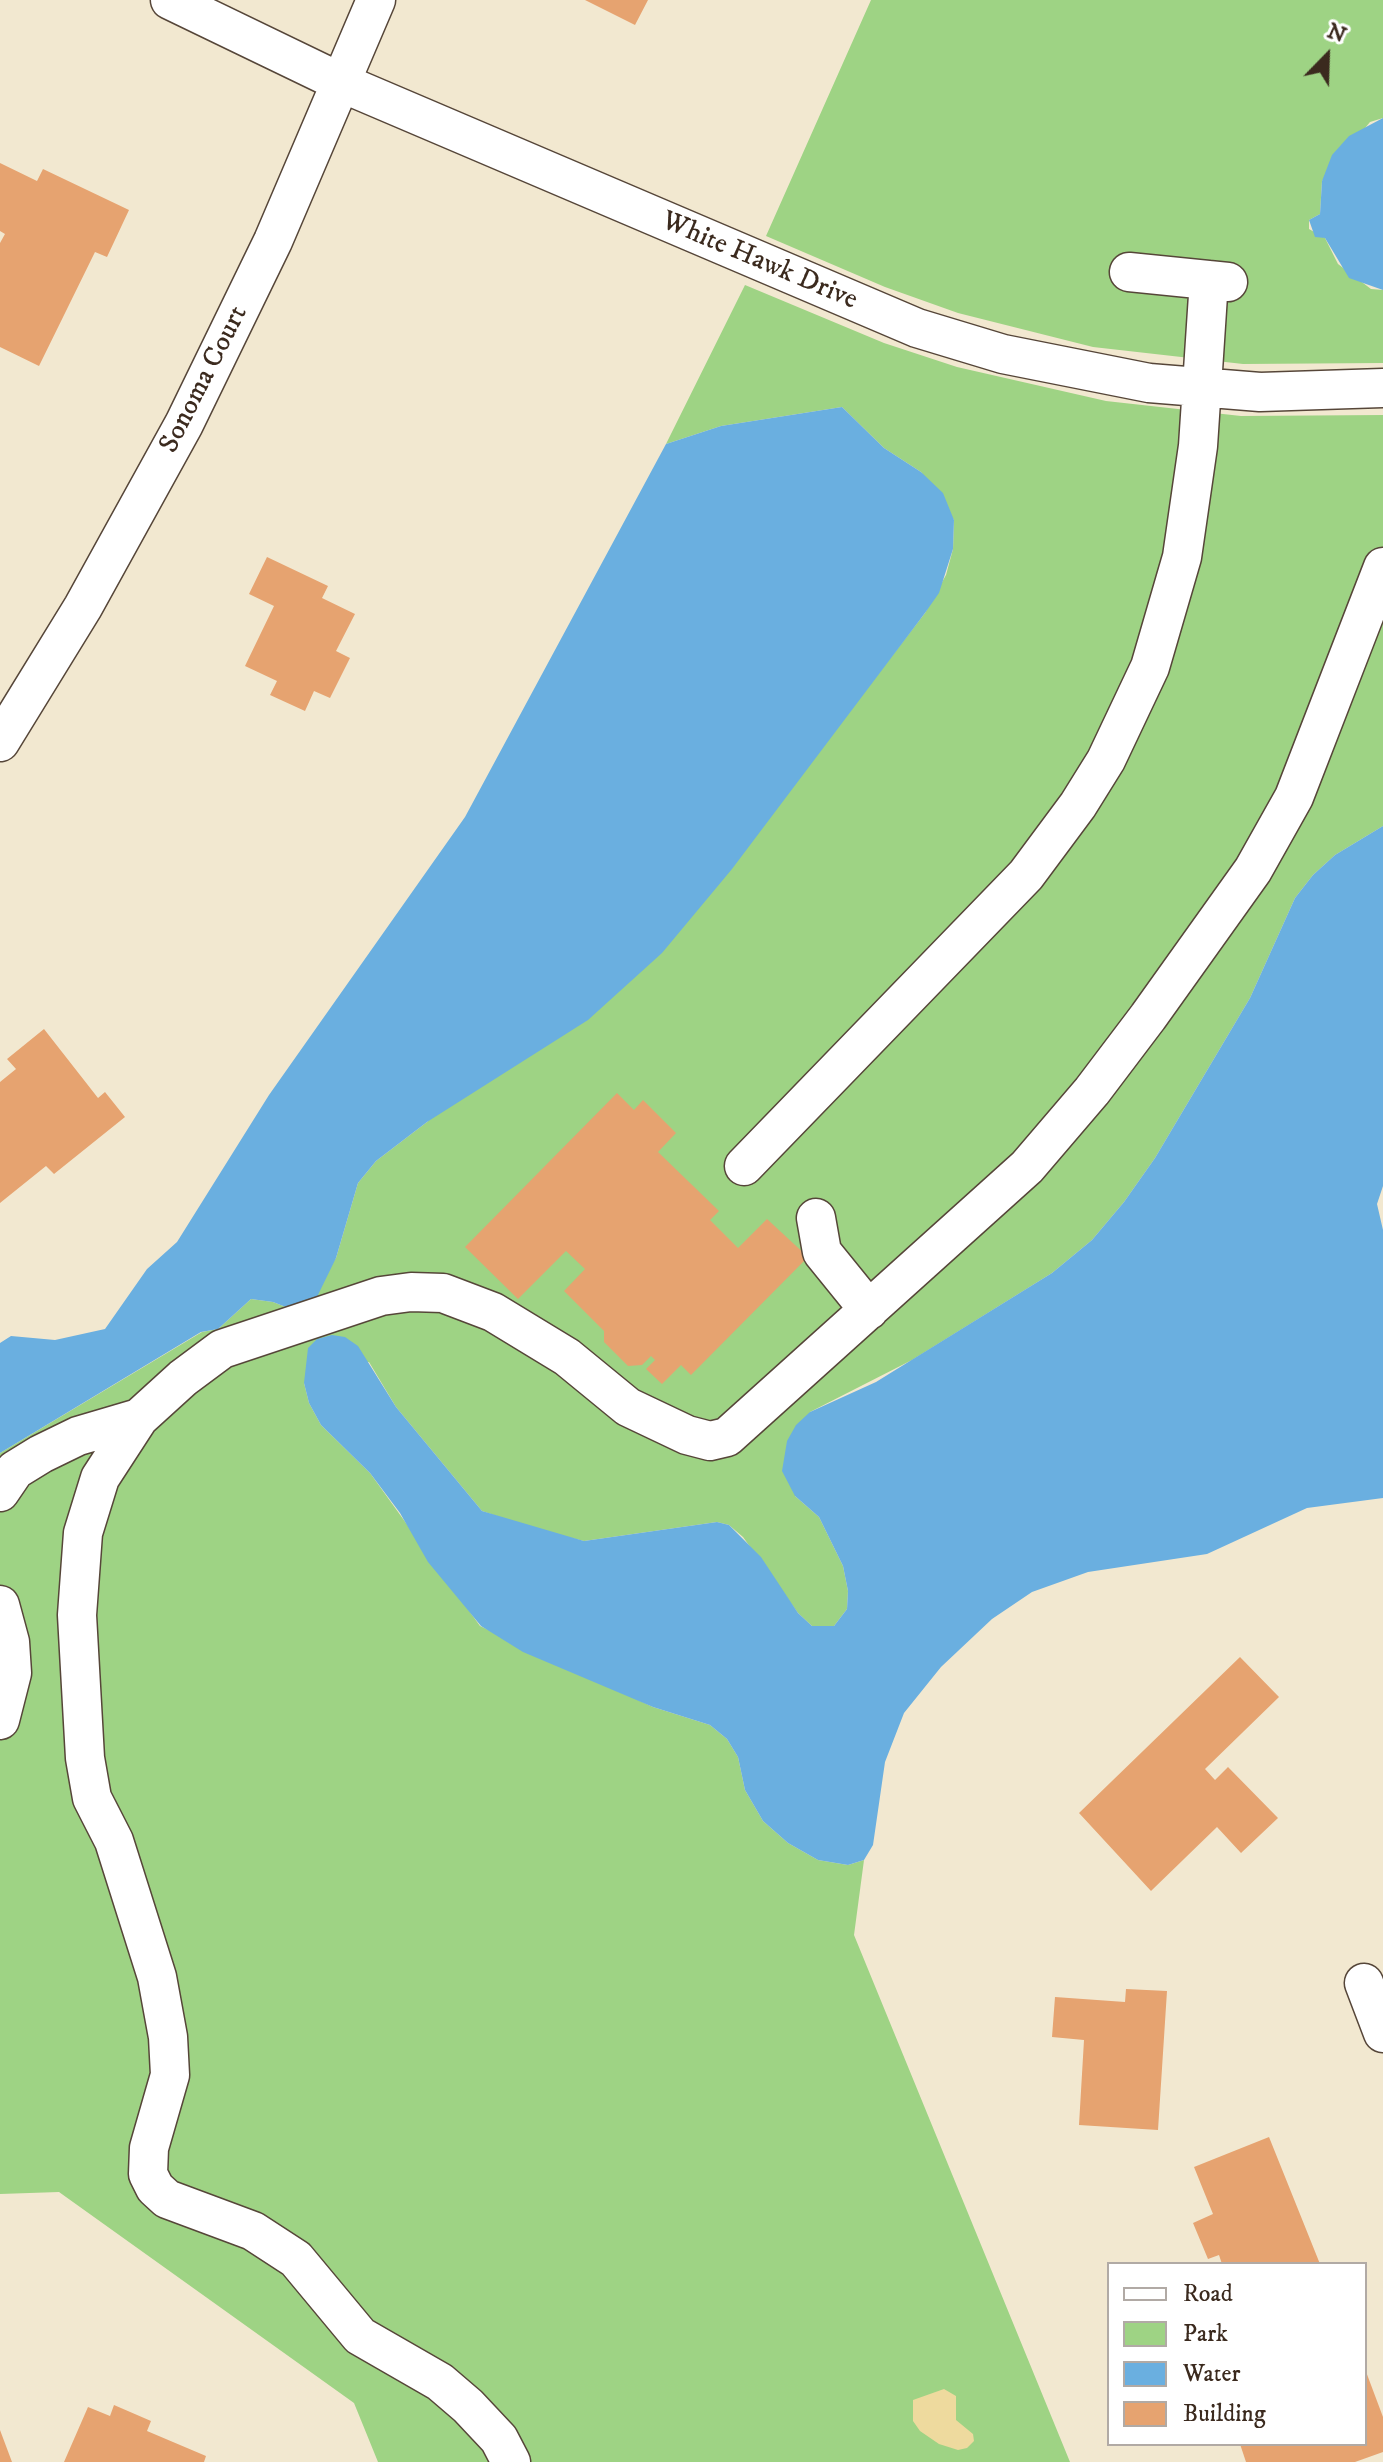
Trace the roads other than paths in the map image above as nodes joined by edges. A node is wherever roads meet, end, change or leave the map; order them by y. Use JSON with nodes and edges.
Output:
{"nodes":[{"id":1,"x":170,"y":0,"type":"edge"},
{"id":2,"x":376,"y":0,"type":"edge"},
{"id":3,"x":342,"y":83,"type":"junction"},
{"id":4,"x":1129,"y":272,"type":"dead end"},
{"id":5,"x":1383,"y":388,"type":"edge"},
{"id":6,"x":1202,"y":389,"type":"junction"},
{"id":7,"x":1383,"y":567,"type":"edge"},
{"id":8,"x":0,"y":742,"type":"edge"},
{"id":9,"x":744,"y":1166,"type":"dead end"},
{"id":10,"x":816,"y":1218,"type":"dead end"},
{"id":11,"x":869,"y":1310,"type":"junction"},
{"id":12,"x":139,"y":1418,"type":"junction"},
{"id":13,"x":0,"y":1492,"type":"edge"},
{"id":14,"x":0,"y":1605,"type":"edge"},
{"id":15,"x":0,"y":1720,"type":"edge"},
{"id":16,"x":1364,"y":1983,"type":"dead end"},
{"id":17,"x":1383,"y":2033,"type":"edge"},
{"id":18,"x":511,"y":2462,"type":"edge"}],
"edges":[{"from":1,"to":3,"type":"street","name":"White Hawk Drive"},
{"from":2,"to":3,"type":"street","name":"Sonoma Court"},
{"from":3,"to":6,"type":"street","name":"White Hawk Drive"},
{"from":3,"to":8,"type":"street","name":"Sonoma Court"},
{"from":4,"to":6,"type":"street"},
{"from":5,"to":6,"type":"street","name":"White Hawk Drive"},
{"from":6,"to":9,"type":"street"},
{"from":7,"to":11,"type":"street"},
{"from":10,"to":11,"type":"street"},
{"from":11,"to":12,"type":"street"},
{"from":12,"to":13,"type":"street"},
{"from":12,"to":18,"type":"street"},
{"from":14,"to":15,"type":"street"},
{"from":16,"to":17,"type":"street"}]}
